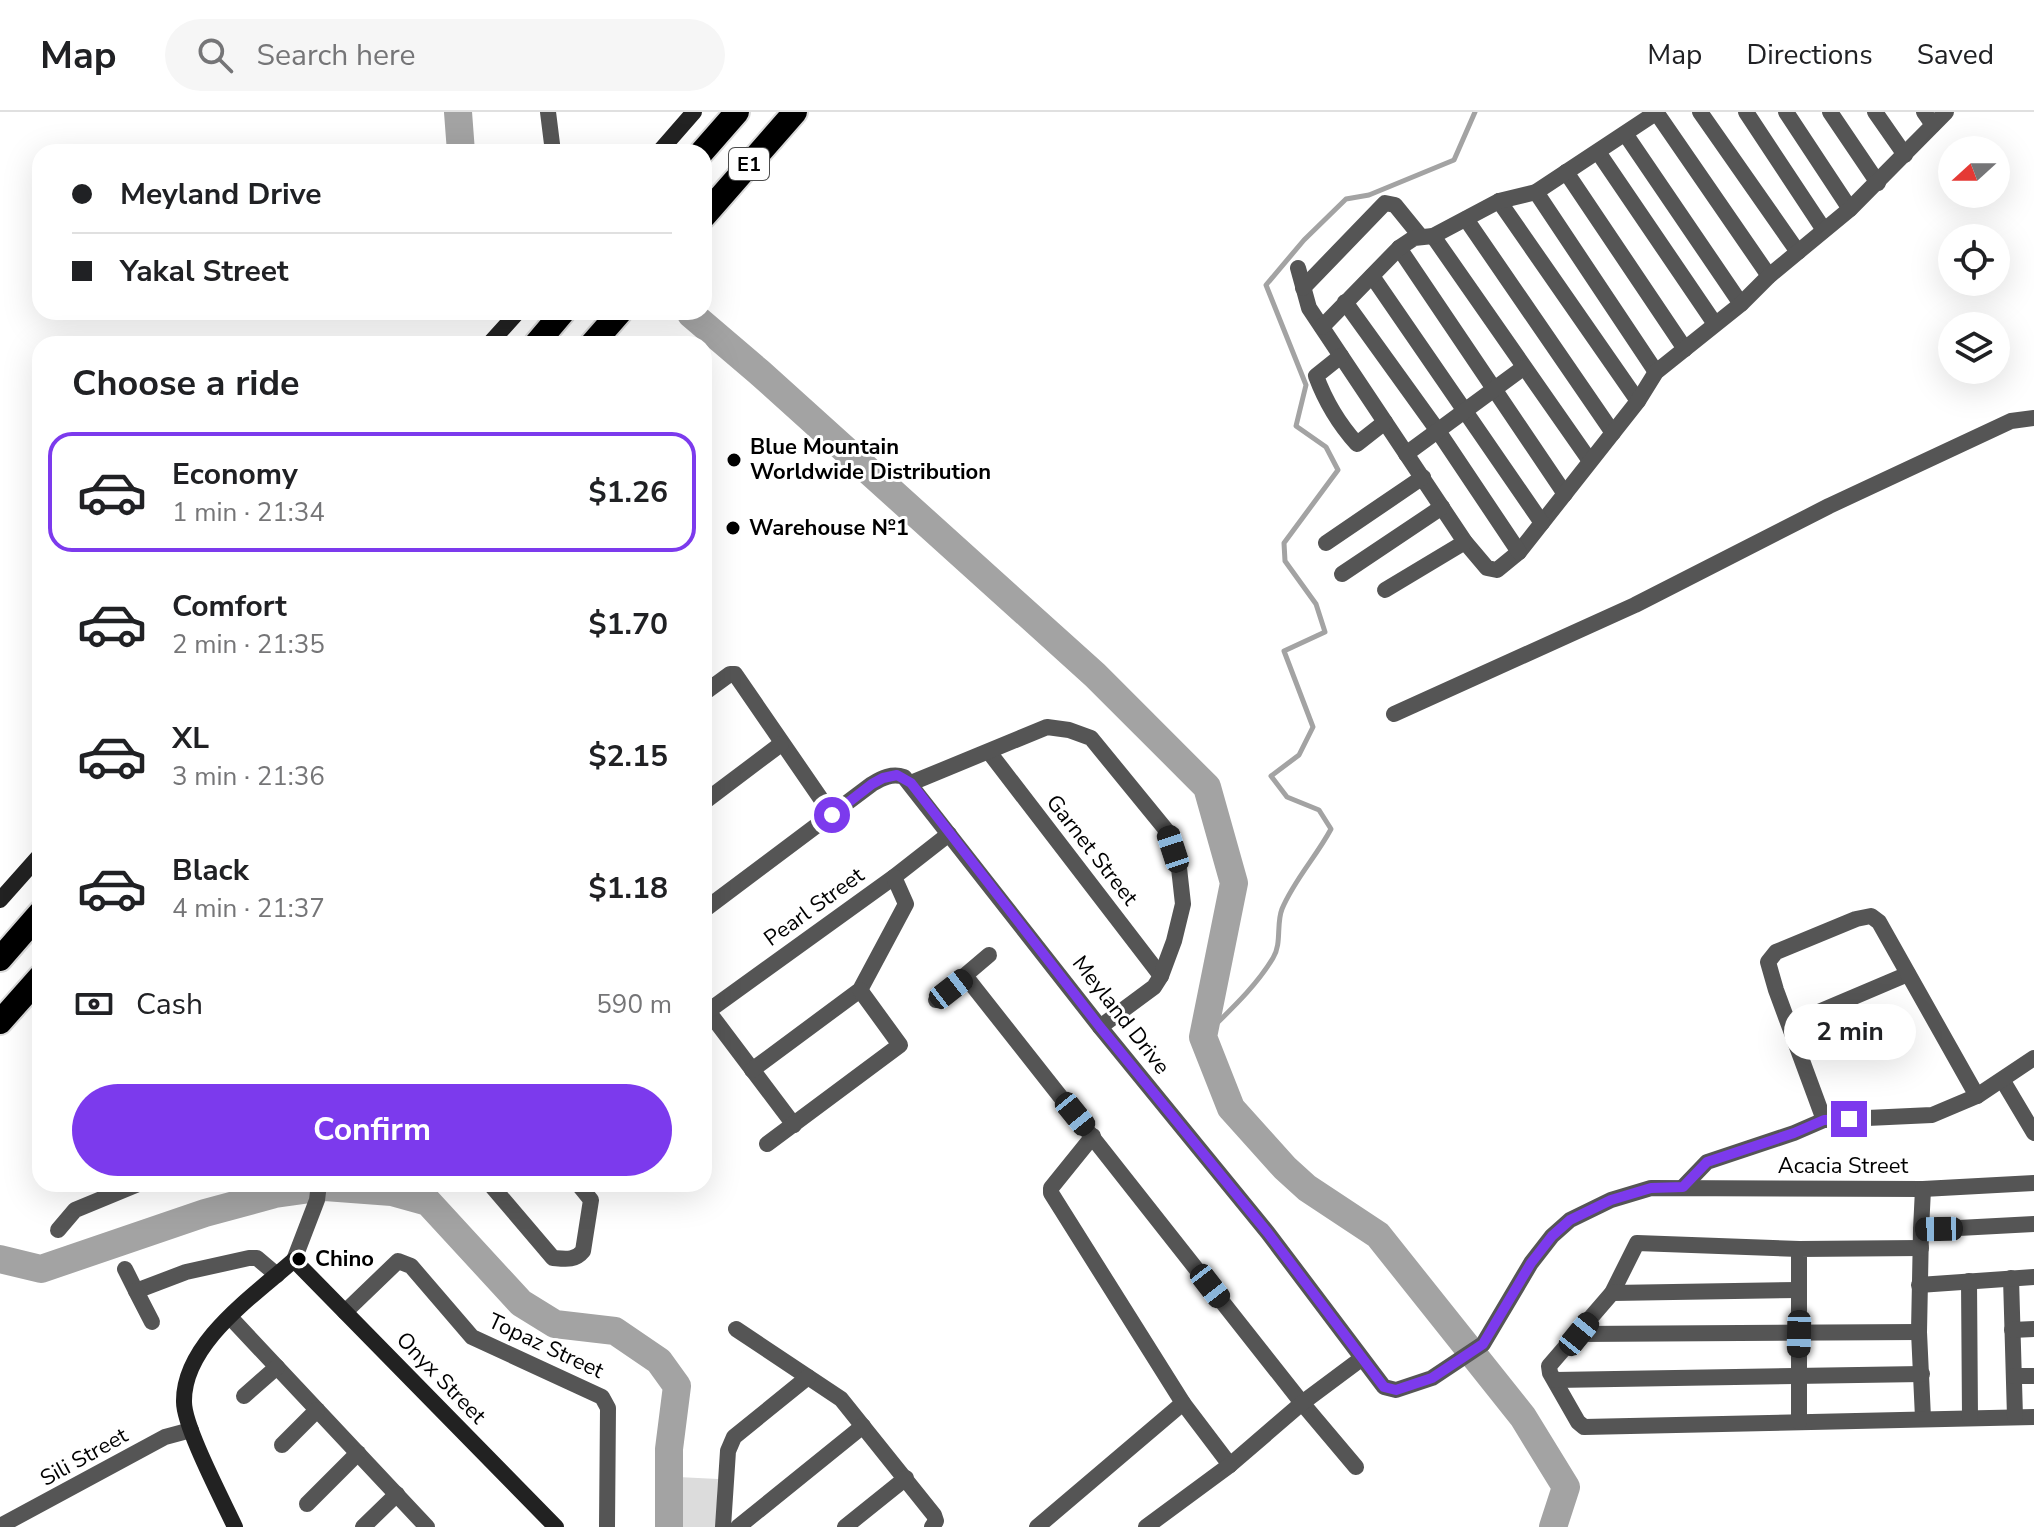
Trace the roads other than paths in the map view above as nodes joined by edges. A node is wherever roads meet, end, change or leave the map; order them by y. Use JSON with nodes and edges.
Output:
{"nodes":[{"id":1,"x":548,"y":112,"type":"edge"},
{"id":2,"x":694,"y":112,"type":"edge"},
{"id":3,"x":737,"y":112,"type":"edge"},
{"id":4,"x":795,"y":112,"type":"edge"},
{"id":5,"x":1656,"y":112,"type":"edge"},
{"id":6,"x":1700,"y":112,"type":"edge"},
{"id":7,"x":1746,"y":112,"type":"edge"},
{"id":8,"x":1786,"y":112,"type":"edge"},
{"id":9,"x":1830,"y":112,"type":"edge"},
{"id":10,"x":1875,"y":112,"type":"edge"},
{"id":11,"x":1946,"y":112,"type":"edge"},
{"id":12,"x":1929,"y":119,"type":"edge"},
{"id":13,"x":1626,"y":135,"type":"junction"},
{"id":14,"x":552,"y":144,"type":"edge"},
{"id":15,"x":666,"y":144,"type":"edge"},
{"id":16,"x":709,"y":144,"type":"edge"},
{"id":17,"x":1598,"y":152,"type":"junction"},
{"id":18,"x":1905,"y":155,"type":"junction"},
{"id":19,"x":1566,"y":172,"type":"junction"},
{"id":20,"x":1878,"y":183,"type":"junction"},
{"id":21,"x":1536,"y":192,"type":"junction"},
{"id":22,"x":1499,"y":201,"type":"junction"},
{"id":23,"x":712,"y":207,"type":"edge"},
{"id":24,"x":1850,"y":209,"type":"junction"},
{"id":25,"x":1466,"y":219,"type":"junction"},
{"id":26,"x":1824,"y":230,"type":"junction"},
{"id":27,"x":1427,"y":237,"type":"junction"},
{"id":28,"x":1399,"y":248,"type":"junction"},
{"id":29,"x":1798,"y":252,"type":"junction"},
{"id":30,"x":1298,"y":268,"type":"dead end"},
{"id":31,"x":1372,"y":276,"type":"junction"},
{"id":32,"x":1769,"y":276,"type":"junction"},
{"id":33,"x":1303,"y":288,"type":"junction"},
{"id":34,"x":1345,"y":302,"type":"junction"},
{"id":35,"x":1741,"y":304,"type":"junction"},
{"id":36,"x":511,"y":320,"type":"edge"},
{"id":37,"x":556,"y":320,"type":"edge"},
{"id":38,"x":613,"y":320,"type":"edge"},
{"id":39,"x":1715,"y":324,"type":"junction"},
{"id":40,"x":1322,"y":327,"type":"junction"},
{"id":41,"x":496,"y":336,"type":"edge"},
{"id":42,"x":543,"y":336,"type":"edge"},
{"id":43,"x":599,"y":336,"type":"edge"},
{"id":44,"x":1685,"y":349,"type":"junction"},
{"id":45,"x":1341,"y":356,"type":"junction"},
{"id":46,"x":1523,"y":368,"type":"junction"},
{"id":47,"x":1656,"y":372,"type":"junction"},
{"id":48,"x":1496,"y":391,"type":"junction"},
{"id":49,"x":1638,"y":401,"type":"junction"},
{"id":50,"x":1467,"y":411,"type":"junction"},
{"id":51,"x":2034,"y":418,"type":"edge"},
{"id":52,"x":1385,"y":422,"type":"junction"},
{"id":53,"x":1438,"y":431,"type":"junction"},
{"id":54,"x":1613,"y":433,"type":"junction"},
{"id":55,"x":1406,"y":454,"type":"junction"},
{"id":56,"x":1590,"y":461,"type":"junction"},
{"id":57,"x":1423,"y":477,"type":"junction"},
{"id":58,"x":1565,"y":494,"type":"junction"},
{"id":59,"x":1442,"y":507,"type":"junction"},
{"id":60,"x":1542,"y":523,"type":"junction"},
{"id":61,"x":1465,"y":542,"type":"junction"},
{"id":62,"x":1326,"y":543,"type":"dead end"},
{"id":63,"x":1519,"y":552,"type":"junction"},
{"id":64,"x":1342,"y":574,"type":"dead end"},
{"id":65,"x":1385,"y":590,"type":"dead end"},
{"id":66,"x":712,"y":687,"type":"edge"},
{"id":67,"x":1394,"y":714,"type":"dead end"},
{"id":68,"x":781,"y":744,"type":"junction"},
{"id":69,"x":989,"y":752,"type":"junction"},
{"id":70,"x":911,"y":783,"type":"junction"},
{"id":71,"x":712,"y":796,"type":"edge"},
{"id":72,"x":832,"y":815,"type":"junction"},
{"id":73,"x":949,"y":834,"type":"junction"},
{"id":74,"x":32,"y":864,"type":"edge"},
{"id":75,"x":894,"y":877,"type":"junction"},
{"id":76,"x":0,"y":900,"type":"edge"},
{"id":77,"x":712,"y":904,"type":"edge"},
{"id":78,"x":32,"y":922,"type":"edge"},
{"id":79,"x":989,"y":955,"type":"dead end"},
{"id":80,"x":0,"y":959,"type":"edge"},
{"id":81,"x":1908,"y":974,"type":"junction"},
{"id":82,"x":1161,"y":976,"type":"junction"},
{"id":83,"x":966,"y":977,"type":"junction"},
{"id":84,"x":32,"y":986,"type":"edge"},
{"id":85,"x":860,"y":990,"type":"junction"},
{"id":86,"x":936,"y":1000,"type":"dead end"},
{"id":87,"x":712,"y":1008,"type":"edge"},
{"id":88,"x":712,"y":1020,"type":"edge"},
{"id":89,"x":0,"y":1022,"type":"edge"},
{"id":90,"x":1790,"y":1024,"type":"junction"},
{"id":91,"x":1100,"y":1027,"type":"junction"},
{"id":92,"x":2034,"y":1058,"type":"edge"},
{"id":93,"x":752,"y":1070,"type":"junction"},
{"id":94,"x":2003,"y":1081,"type":"junction"},
{"id":95,"x":1977,"y":1096,"type":"junction"},
{"id":96,"x":1824,"y":1120,"type":"junction"},
{"id":97,"x":794,"y":1125,"type":"junction"},
{"id":98,"x":2034,"y":1133,"type":"edge"},
{"id":99,"x":1093,"y":1136,"type":"junction"},
{"id":100,"x":767,"y":1144,"type":"dead end"},
{"id":101,"x":2034,"y":1183,"type":"edge"},
{"id":102,"x":1683,"y":1187,"type":"junction"},
{"id":103,"x":1923,"y":1189,"type":"junction"},
{"id":104,"x":119,"y":1192,"type":"edge"},
{"id":105,"x":318,"y":1192,"type":"edge"},
{"id":106,"x":497,"y":1192,"type":"edge"},
{"id":107,"x":584,"y":1192,"type":"edge"},
{"id":108,"x":2034,"y":1224,"type":"edge"},
{"id":109,"x":58,"y":1230,"type":"dead end"},
{"id":110,"x":1921,"y":1230,"type":"junction"},
{"id":111,"x":1921,"y":1248,"type":"junction"},
{"id":112,"x":1799,"y":1249,"type":"junction"},
{"id":113,"x":294,"y":1260,"type":"junction"},
{"id":114,"x":125,"y":1269,"type":"dead end"},
{"id":115,"x":277,"y":1275,"type":"junction"},
{"id":116,"x":2034,"y":1277,"type":"edge"},
{"id":117,"x":2011,"y":1278,"type":"junction"},
{"id":118,"x":1969,"y":1281,"type":"junction"},
{"id":119,"x":1919,"y":1285,"type":"junction"},
{"id":120,"x":1798,"y":1290,"type":"junction"},
{"id":121,"x":136,"y":1291,"type":"junction"},
{"id":122,"x":1612,"y":1293,"type":"junction"},
{"id":123,"x":345,"y":1312,"type":"junction"},
{"id":124,"x":230,"y":1317,"type":"junction"},
{"id":125,"x":152,"y":1322,"type":"dead end"},
{"id":126,"x":736,"y":1329,"type":"dead end"},
{"id":127,"x":2034,"y":1329,"type":"edge"},
{"id":128,"x":2012,"y":1330,"type":"junction"},
{"id":129,"x":1919,"y":1332,"type":"junction"},
{"id":130,"x":1579,"y":1334,"type":"junction"},
{"id":131,"x":1799,"y":1334,"type":"junction"},
{"id":132,"x":1483,"y":1344,"type":"joint"},
{"id":133,"x":1361,"y":1359,"type":"junction"},
{"id":134,"x":277,"y":1367,"type":"junction"},
{"id":135,"x":1922,"y":1374,"type":"junction"},
{"id":136,"x":2014,"y":1376,"type":"junction"},
{"id":137,"x":2034,"y":1376,"type":"edge"},
{"id":138,"x":808,"y":1377,"type":"junction"},
{"id":139,"x":1798,"y":1377,"type":"junction"},
{"id":140,"x":1555,"y":1380,"type":"junction"},
{"id":141,"x":244,"y":1396,"type":"dead end"},
{"id":142,"x":1183,"y":1403,"type":"junction"},
{"id":143,"x":1302,"y":1403,"type":"junction"},
{"id":144,"x":317,"y":1410,"type":"junction"},
{"id":145,"x":2015,"y":1417,"type":"junction"},
{"id":146,"x":2034,"y":1417,"type":"edge"},
{"id":147,"x":1923,"y":1418,"type":"junction"},
{"id":148,"x":1970,"y":1418,"type":"junction"},
{"id":149,"x":1799,"y":1422,"type":"junction"},
{"id":150,"x":863,"y":1426,"type":"junction"},
{"id":151,"x":191,"y":1430,"type":"junction"},
{"id":152,"x":282,"y":1445,"type":"dead end"},
{"id":153,"x":358,"y":1453,"type":"junction"},
{"id":154,"x":1230,"y":1465,"type":"junction"},
{"id":155,"x":1356,"y":1467,"type":"dead end"},
{"id":156,"x":906,"y":1478,"type":"junction"},
{"id":157,"x":397,"y":1494,"type":"junction"},
{"id":158,"x":307,"y":1504,"type":"dead end"},
{"id":159,"x":934,"y":1524,"type":"edge"},
{"id":160,"x":0,"y":1526,"type":"edge"},
{"id":161,"x":235,"y":1527,"type":"edge"},
{"id":162,"x":363,"y":1527,"type":"edge"},
{"id":163,"x":427,"y":1527,"type":"edge"},
{"id":164,"x":556,"y":1527,"type":"edge"},
{"id":165,"x":607,"y":1527,"type":"edge"},
{"id":166,"x":723,"y":1527,"type":"edge"},
{"id":167,"x":738,"y":1527,"type":"edge"},
{"id":168,"x":845,"y":1527,"type":"edge"},
{"id":169,"x":1037,"y":1527,"type":"edge"},
{"id":170,"x":1146,"y":1527,"type":"edge"}],
"edges":[{"from":1,"to":14,"type":"street"},
{"from":2,"to":15,"type":"street"},
{"from":3,"to":16,"type":"highway","number":"E1"},
{"from":4,"to":23,"type":"highway","number":"E1"},
{"from":5,"to":13,"type":"street"},
{"from":5,"to":32,"type":"street"},
{"from":6,"to":29,"type":"street"},
{"from":7,"to":26,"type":"street"},
{"from":8,"to":24,"type":"street"},
{"from":9,"to":20,"type":"street"},
{"from":10,"to":18,"type":"street"},
{"from":11,"to":12,"type":"street"},
{"from":12,"to":18,"type":"street"},
{"from":13,"to":17,"type":"street"},
{"from":13,"to":35,"type":"street"},
{"from":17,"to":19,"type":"street"},
{"from":17,"to":39,"type":"street"},
{"from":18,"to":20,"type":"street"},
{"from":19,"to":21,"type":"street"},
{"from":19,"to":44,"type":"street"},
{"from":20,"to":24,"type":"street"},
{"from":21,"to":22,"type":"street"},
{"from":21,"to":47,"type":"street"},
{"from":22,"to":25,"type":"street"},
{"from":22,"to":49,"type":"street"},
{"from":24,"to":26,"type":"street"},
{"from":25,"to":27,"type":"street"},
{"from":25,"to":54,"type":"street"},
{"from":26,"to":29,"type":"street"},
{"from":27,"to":28,"type":"street"},
{"from":27,"to":33,"type":"street"},
{"from":27,"to":46,"type":"street"},
{"from":28,"to":31,"type":"street"},
{"from":28,"to":48,"type":"street"},
{"from":29,"to":32,"type":"street"},
{"from":30,"to":33,"type":"street"},
{"from":31,"to":34,"type":"street"},
{"from":31,"to":50,"type":"street"},
{"from":32,"to":35,"type":"street"},
{"from":33,"to":40,"type":"street"},
{"from":34,"to":40,"type":"street"},
{"from":34,"to":53,"type":"street"},
{"from":35,"to":39,"type":"street"},
{"from":36,"to":41,"type":"street"},
{"from":37,"to":42,"type":"highway"},
{"from":38,"to":43,"type":"highway"},
{"from":39,"to":44,"type":"street"},
{"from":40,"to":45,"type":"street"},
{"from":44,"to":47,"type":"street"},
{"from":45,"to":52,"type":"street"},
{"from":45,"to":52,"type":"street"},
{"from":46,"to":48,"type":"street"},
{"from":46,"to":56,"type":"street"},
{"from":47,"to":49,"type":"street"},
{"from":48,"to":50,"type":"street"},
{"from":48,"to":58,"type":"street"},
{"from":49,"to":54,"type":"street"},
{"from":50,"to":53,"type":"street"},
{"from":50,"to":60,"type":"street"},
{"from":51,"to":67,"type":"street"},
{"from":52,"to":55,"type":"street"},
{"from":53,"to":55,"type":"street"},
{"from":53,"to":63,"type":"street"},
{"from":54,"to":56,"type":"street"},
{"from":55,"to":57,"type":"street"},
{"from":56,"to":58,"type":"street"},
{"from":57,"to":59,"type":"street"},
{"from":57,"to":62,"type":"street"},
{"from":58,"to":60,"type":"street"},
{"from":59,"to":61,"type":"street"},
{"from":59,"to":64,"type":"street"},
{"from":60,"to":63,"type":"street"},
{"from":61,"to":63,"type":"street"},
{"from":61,"to":65,"type":"street"},
{"from":66,"to":68,"type":"street"},
{"from":68,"to":71,"type":"street"},
{"from":68,"to":72,"type":"street"},
{"from":69,"to":70,"type":"street"},
{"from":69,"to":82,"type":"street","name":"Garnet Street"},
{"from":69,"to":82,"type":"street"},
{"from":70,"to":72,"type":"street"},
{"from":70,"to":73,"type":"street","name":"Meyland Drive"},
{"from":72,"to":77,"type":"street"},
{"from":73,"to":75,"type":"street","name":"Pearl Street"},
{"from":73,"to":91,"type":"street","name":"Meyland Drive"},
{"from":74,"to":76,"type":"street"},
{"from":75,"to":85,"type":"street"},
{"from":75,"to":87,"type":"street","name":"Pearl Street"},
{"from":78,"to":80,"type":"highway"},
{"from":79,"to":83,"type":"street"},
{"from":81,"to":90,"type":"street"},
{"from":81,"to":90,"type":"street"},
{"from":81,"to":95,"type":"street"},
{"from":82,"to":91,"type":"street"},
{"from":83,"to":86,"type":"street"},
{"from":83,"to":99,"type":"street"},
{"from":84,"to":89,"type":"highway"},
{"from":85,"to":93,"type":"street"},
{"from":85,"to":97,"type":"street"},
{"from":88,"to":93,"type":"street"},
{"from":90,"to":96,"type":"street"},
{"from":91,"to":133,"type":"street","name":"Meyland Drive"},
{"from":92,"to":94,"type":"street"},
{"from":93,"to":97,"type":"street"},
{"from":94,"to":95,"type":"street"},
{"from":94,"to":98,"type":"street"},
{"from":95,"to":96,"type":"street"},
{"from":96,"to":102,"type":"street"},
{"from":97,"to":100,"type":"street"},
{"from":99,"to":142,"type":"street"},
{"from":99,"to":143,"type":"street"},
{"from":101,"to":103,"type":"street","name":"Acacia Street"},
{"from":102,"to":103,"type":"street","name":"Acacia Street"},
{"from":102,"to":132,"type":"street","name":"Acacia Street"},
{"from":103,"to":110,"type":"street"},
{"from":104,"to":109,"type":"street"},
{"from":105,"to":113,"type":"street"},
{"from":106,"to":107,"type":"street"},
{"from":108,"to":110,"type":"street"},
{"from":110,"to":111,"type":"street"},
{"from":111,"to":112,"type":"street"},
{"from":111,"to":119,"type":"street"},
{"from":112,"to":120,"type":"street"},
{"from":112,"to":122,"type":"street"},
{"from":113,"to":115,"type":"street"},
{"from":113,"to":123,"type":"street","name":"Onyx Street"},
{"from":114,"to":121,"type":"street"},
{"from":115,"to":121,"type":"street"},
{"from":115,"to":124,"type":"street"},
{"from":116,"to":117,"type":"street"},
{"from":117,"to":118,"type":"street"},
{"from":117,"to":128,"type":"street"},
{"from":118,"to":119,"type":"street"},
{"from":118,"to":148,"type":"street"},
{"from":119,"to":129,"type":"street"},
{"from":120,"to":122,"type":"street"},
{"from":120,"to":131,"type":"street"},
{"from":121,"to":125,"type":"street"},
{"from":122,"to":130,"type":"street"},
{"from":123,"to":164,"type":"street","name":"Onyx Street"},
{"from":123,"to":165,"type":"street","name":"Topaz Street"},
{"from":124,"to":134,"type":"street"},
{"from":124,"to":151,"type":"street"},
{"from":126,"to":138,"type":"street"},
{"from":127,"to":128,"type":"street"},
{"from":128,"to":136,"type":"street"},
{"from":129,"to":131,"type":"street"},
{"from":129,"to":135,"type":"street"},
{"from":130,"to":131,"type":"street"},
{"from":130,"to":140,"type":"street"},
{"from":131,"to":139,"type":"street"},
{"from":132,"to":133,"type":"street","name":"Meyland Drive"},
{"from":133,"to":143,"type":"street"},
{"from":134,"to":141,"type":"street"},
{"from":134,"to":144,"type":"street"},
{"from":135,"to":139,"type":"street"},
{"from":135,"to":147,"type":"street"},
{"from":136,"to":137,"type":"street"},
{"from":136,"to":145,"type":"street"},
{"from":138,"to":150,"type":"street"},
{"from":138,"to":166,"type":"street"},
{"from":139,"to":140,"type":"street"},
{"from":139,"to":149,"type":"street"},
{"from":140,"to":149,"type":"street"},
{"from":142,"to":154,"type":"street"},
{"from":142,"to":169,"type":"street"},
{"from":143,"to":154,"type":"street"},
{"from":143,"to":155,"type":"street"},
{"from":144,"to":152,"type":"street"},
{"from":144,"to":153,"type":"street"},
{"from":145,"to":146,"type":"street"},
{"from":145,"to":148,"type":"street"},
{"from":147,"to":148,"type":"street"},
{"from":147,"to":149,"type":"street"},
{"from":150,"to":156,"type":"street"},
{"from":150,"to":167,"type":"street"},
{"from":151,"to":160,"type":"street","name":"Sili Street"},
{"from":151,"to":161,"type":"street"},
{"from":153,"to":157,"type":"street"},
{"from":153,"to":158,"type":"street"},
{"from":154,"to":170,"type":"street"},
{"from":156,"to":159,"type":"street"},
{"from":156,"to":168,"type":"street"},
{"from":157,"to":162,"type":"street"},
{"from":157,"to":163,"type":"street"}]}
